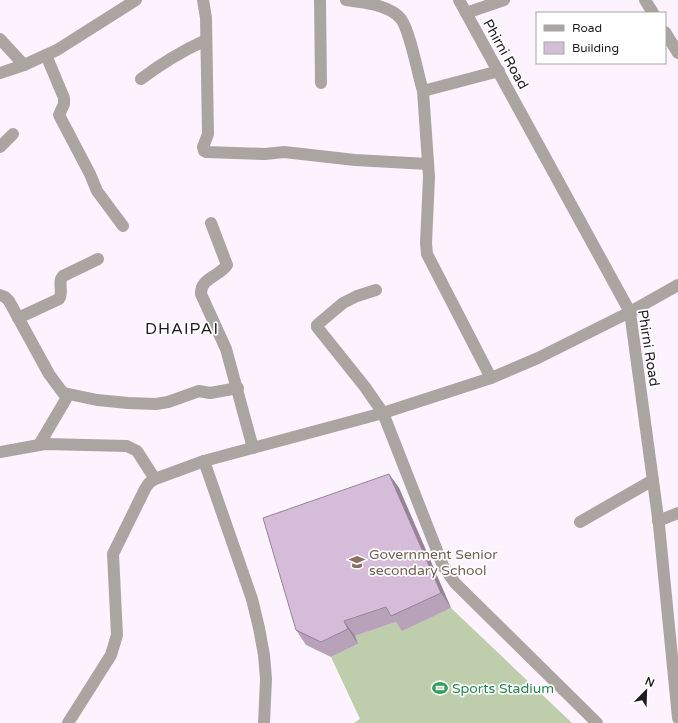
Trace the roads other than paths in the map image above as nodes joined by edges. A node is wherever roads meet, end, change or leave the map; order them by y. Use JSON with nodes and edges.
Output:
{"nodes":[{"id":1,"x":136,"y":0,"type":"edge"},
{"id":2,"x":203,"y":0,"type":"edge"},
{"id":3,"x":320,"y":0,"type":"edge"},
{"id":4,"x":346,"y":0,"type":"edge"},
{"id":5,"x":459,"y":0,"type":"edge"},
{"id":6,"x":504,"y":0,"type":"edge"},
{"id":7,"x":645,"y":0,"type":"edge"},
{"id":8,"x":652,"y":12,"type":"edge"},
{"id":9,"x":466,"y":13,"type":"junction"},
{"id":10,"x":666,"y":34,"type":"edge"},
{"id":11,"x":0,"y":39,"type":"edge"},
{"id":12,"x":206,"y":40,"type":"junction"},
{"id":13,"x":678,"y":53,"type":"edge"},
{"id":14,"x":46,"y":55,"type":"junction"},
{"id":15,"x":24,"y":65,"type":"junction"},
{"id":16,"x":499,"y":71,"type":"junction"},
{"id":17,"x":0,"y":73,"type":"edge"},
{"id":18,"x":142,"y":78,"type":"dead end"},
{"id":19,"x":321,"y":83,"type":"dead end"},
{"id":20,"x":423,"y":91,"type":"junction"},
{"id":21,"x":13,"y":134,"type":"dead end"},
{"id":22,"x":0,"y":147,"type":"edge"},
{"id":23,"x":428,"y":164,"type":"junction"},
{"id":24,"x":211,"y":223,"type":"dead end"},
{"id":25,"x":124,"y":226,"type":"dead end"},
{"id":26,"x":98,"y":259,"type":"dead end"},
{"id":27,"x":678,"y":285,"type":"edge"},
{"id":28,"x":376,"y":290,"type":"dead end"},
{"id":29,"x":1,"y":294,"type":"edge"},
{"id":30,"x":630,"y":312,"type":"junction"},
{"id":31,"x":18,"y":318,"type":"junction"},
{"id":32,"x":491,"y":378,"type":"junction"},
{"id":33,"x":238,"y":388,"type":"junction"},
{"id":34,"x":64,"y":393,"type":"junction"},
{"id":35,"x":384,"y":413,"type":"junction"},
{"id":36,"x":40,"y":445,"type":"junction"},
{"id":37,"x":253,"y":448,"type":"junction"},
{"id":38,"x":0,"y":452,"type":"edge"},
{"id":39,"x":204,"y":461,"type":"junction"},
{"id":40,"x":155,"y":479,"type":"junction"},
{"id":41,"x":653,"y":480,"type":"junction"},
{"id":42,"x":678,"y":514,"type":"edge"},
{"id":43,"x":658,"y":521,"type":"junction"},
{"id":44,"x":580,"y":522,"type":"dead end"},
{"id":45,"x":678,"y":718,"type":"edge"},
{"id":46,"x":68,"y":723,"type":"edge"},
{"id":47,"x":264,"y":723,"type":"edge"},
{"id":48,"x":597,"y":723,"type":"edge"}],
"edges":[{"from":1,"to":14,"type":"street"},
{"from":2,"to":12,"type":"street"},
{"from":3,"to":19,"type":"street"},
{"from":4,"to":20,"type":"street"},
{"from":5,"to":9,"type":"street","name":"Phirni Road"},
{"from":6,"to":9,"type":"street"},
{"from":7,"to":8,"type":"street"},
{"from":9,"to":16,"type":"street","name":"Phirni Road"},
{"from":10,"to":13,"type":"street"},
{"from":11,"to":15,"type":"street"},
{"from":12,"to":18,"type":"street"},
{"from":12,"to":23,"type":"street"},
{"from":14,"to":15,"type":"street"},
{"from":14,"to":25,"type":"street"},
{"from":15,"to":17,"type":"street"},
{"from":16,"to":20,"type":"street"},
{"from":16,"to":30,"type":"street","name":"Phirni Road"},
{"from":20,"to":23,"type":"street"},
{"from":21,"to":22,"type":"street"},
{"from":23,"to":32,"type":"street"},
{"from":24,"to":33,"type":"street"},
{"from":26,"to":31,"type":"street"},
{"from":27,"to":30,"type":"street"},
{"from":28,"to":35,"type":"street"},
{"from":29,"to":31,"type":"street"},
{"from":30,"to":32,"type":"street"},
{"from":30,"to":41,"type":"street","name":"Phirni Road"},
{"from":31,"to":34,"type":"street"},
{"from":32,"to":35,"type":"street"},
{"from":33,"to":34,"type":"street"},
{"from":33,"to":37,"type":"street"},
{"from":34,"to":36,"type":"street"},
{"from":35,"to":37,"type":"street"},
{"from":35,"to":48,"type":"street"},
{"from":36,"to":38,"type":"street"},
{"from":36,"to":40,"type":"street"},
{"from":37,"to":39,"type":"street"},
{"from":39,"to":40,"type":"street"},
{"from":39,"to":47,"type":"street"},
{"from":40,"to":46,"type":"street"},
{"from":41,"to":43,"type":"street","name":"Phirni Road"},
{"from":41,"to":44,"type":"street"},
{"from":42,"to":43,"type":"street"},
{"from":43,"to":45,"type":"street","name":"Phirni Road"}]}
